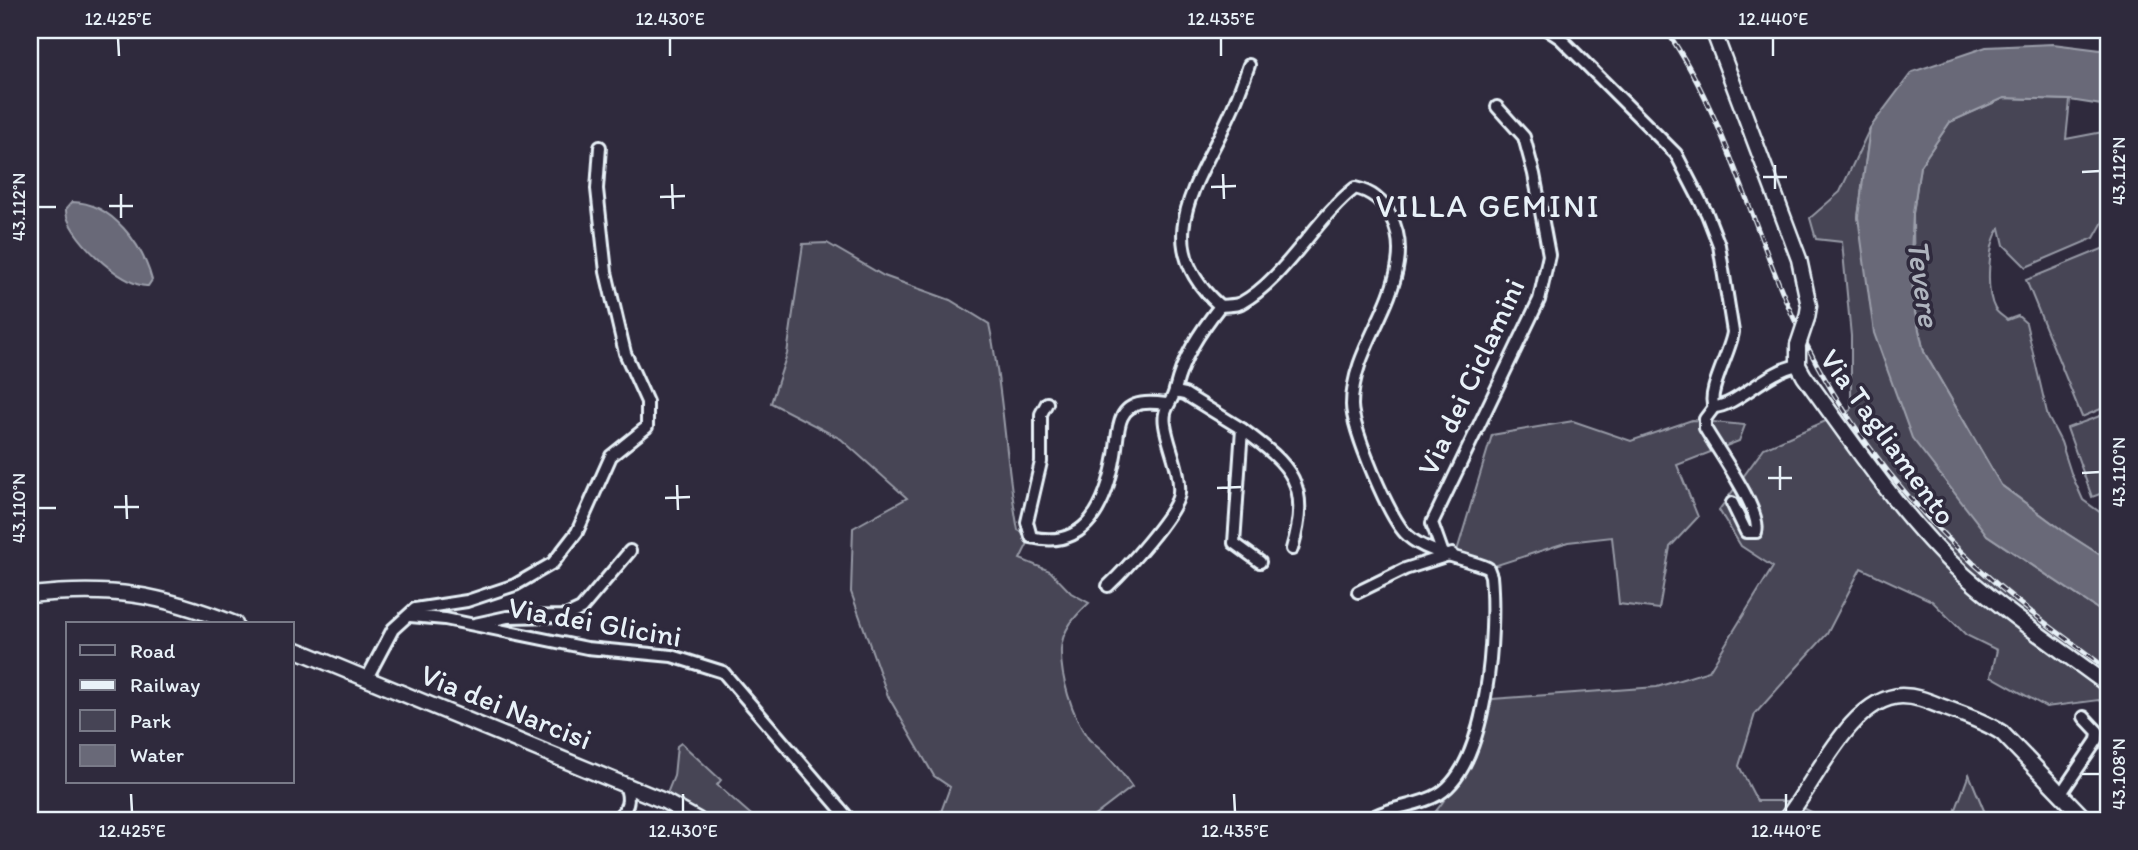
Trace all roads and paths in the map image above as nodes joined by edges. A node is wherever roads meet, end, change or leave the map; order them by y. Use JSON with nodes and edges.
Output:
{"nodes":[{"id":1,"x":1548,"y":30,"type":"edge"},
{"id":2,"x":1713,"y":30,"type":"edge"},
{"id":3,"x":1249,"y":65,"type":"dead end"},
{"id":4,"x":1497,"y":107,"type":"dead end"},
{"id":5,"x":600,"y":147,"type":"dead end"},
{"id":6,"x":1220,"y":306,"type":"junction"},
{"id":7,"x":1798,"y":365,"type":"junction"},
{"id":8,"x":1175,"y":392,"type":"junction"},
{"id":9,"x":1048,"y":403,"type":"dead end"},
{"id":10,"x":1166,"y":404,"type":"junction"},
{"id":11,"x":1714,"y":407,"type":"junction"},
{"id":12,"x":1242,"y":429,"type":"junction"},
{"id":13,"x":1732,"y":503,"type":"dead end"},
{"id":14,"x":1292,"y":549,"type":"dead end"},
{"id":15,"x":630,"y":551,"type":"dead end"},
{"id":16,"x":1447,"y":552,"type":"junction"},
{"id":17,"x":1260,"y":562,"type":"dead end"},
{"id":18,"x":1108,"y":586,"type":"dead end"},
{"id":19,"x":1358,"y":593,"type":"dead end"},
{"id":20,"x":30,"y":595,"type":"edge"},
{"id":21,"x":408,"y":616,"type":"junction"},
{"id":22,"x":230,"y":622,"type":"edge"},
{"id":23,"x":472,"y":624,"type":"junction"},
{"id":24,"x":294,"y":649,"type":"edge"},
{"id":25,"x":367,"y":678,"type":"junction"},
{"id":26,"x":2108,"y":685,"type":"edge"},
{"id":27,"x":2084,"y":717,"type":"dead end"},
{"id":28,"x":625,"y":785,"type":"junction"},
{"id":29,"x":2060,"y":794,"type":"junction"},
{"id":30,"x":615,"y":820,"type":"edge"},
{"id":31,"x":698,"y":820,"type":"edge"},
{"id":32,"x":850,"y":820,"type":"edge"},
{"id":33,"x":1368,"y":820,"type":"edge"},
{"id":34,"x":1785,"y":820,"type":"edge"},
{"id":35,"x":2086,"y":820,"type":"edge"}],
"edges":[{"from":1,"to":11,"type":"street"},
{"from":2,"to":7,"type":"street","name":"Via Tagliamento","bridge":true},
{"from":3,"to":6,"type":"street"},
{"from":4,"to":16,"type":"street","name":"Via dei Ciclamini"},
{"from":5,"to":21,"type":"street"},
{"from":6,"to":8,"type":"street"},
{"from":6,"to":16,"type":"street","name":"Via dei Ciclamini"},
{"from":7,"to":11,"type":"street"},
{"from":7,"to":26,"type":"street","name":"Via Tagliamento"},
{"from":8,"to":10,"type":"street"},
{"from":8,"to":12,"type":"street"},
{"from":9,"to":10,"type":"street"},
{"from":10,"to":18,"type":"street"},
{"from":11,"to":13,"type":"street"},
{"from":12,"to":14,"type":"street"},
{"from":12,"to":17,"type":"street"},
{"from":15,"to":23,"type":"street","name":"Via dei Glicini"},
{"from":16,"to":19,"type":"street"},
{"from":16,"to":33,"type":"street","name":"Via dei Ciclamini"},
{"from":20,"to":22,"type":"street"},
{"from":21,"to":23,"type":"street","name":"Via dei Glicini"},
{"from":21,"to":25,"type":"street"},
{"from":23,"to":32,"type":"street","name":"Via dei Glicini"},
{"from":24,"to":25,"type":"street","name":"Via dei Narcisi"},
{"from":25,"to":28,"type":"street","name":"Via dei Narcisi"},
{"from":27,"to":29,"type":"street"},
{"from":28,"to":30,"type":"street"},
{"from":28,"to":31,"type":"street","name":"Via dei Narcisi"},
{"from":29,"to":34,"type":"street"},
{"from":29,"to":35,"type":"street"}]}
